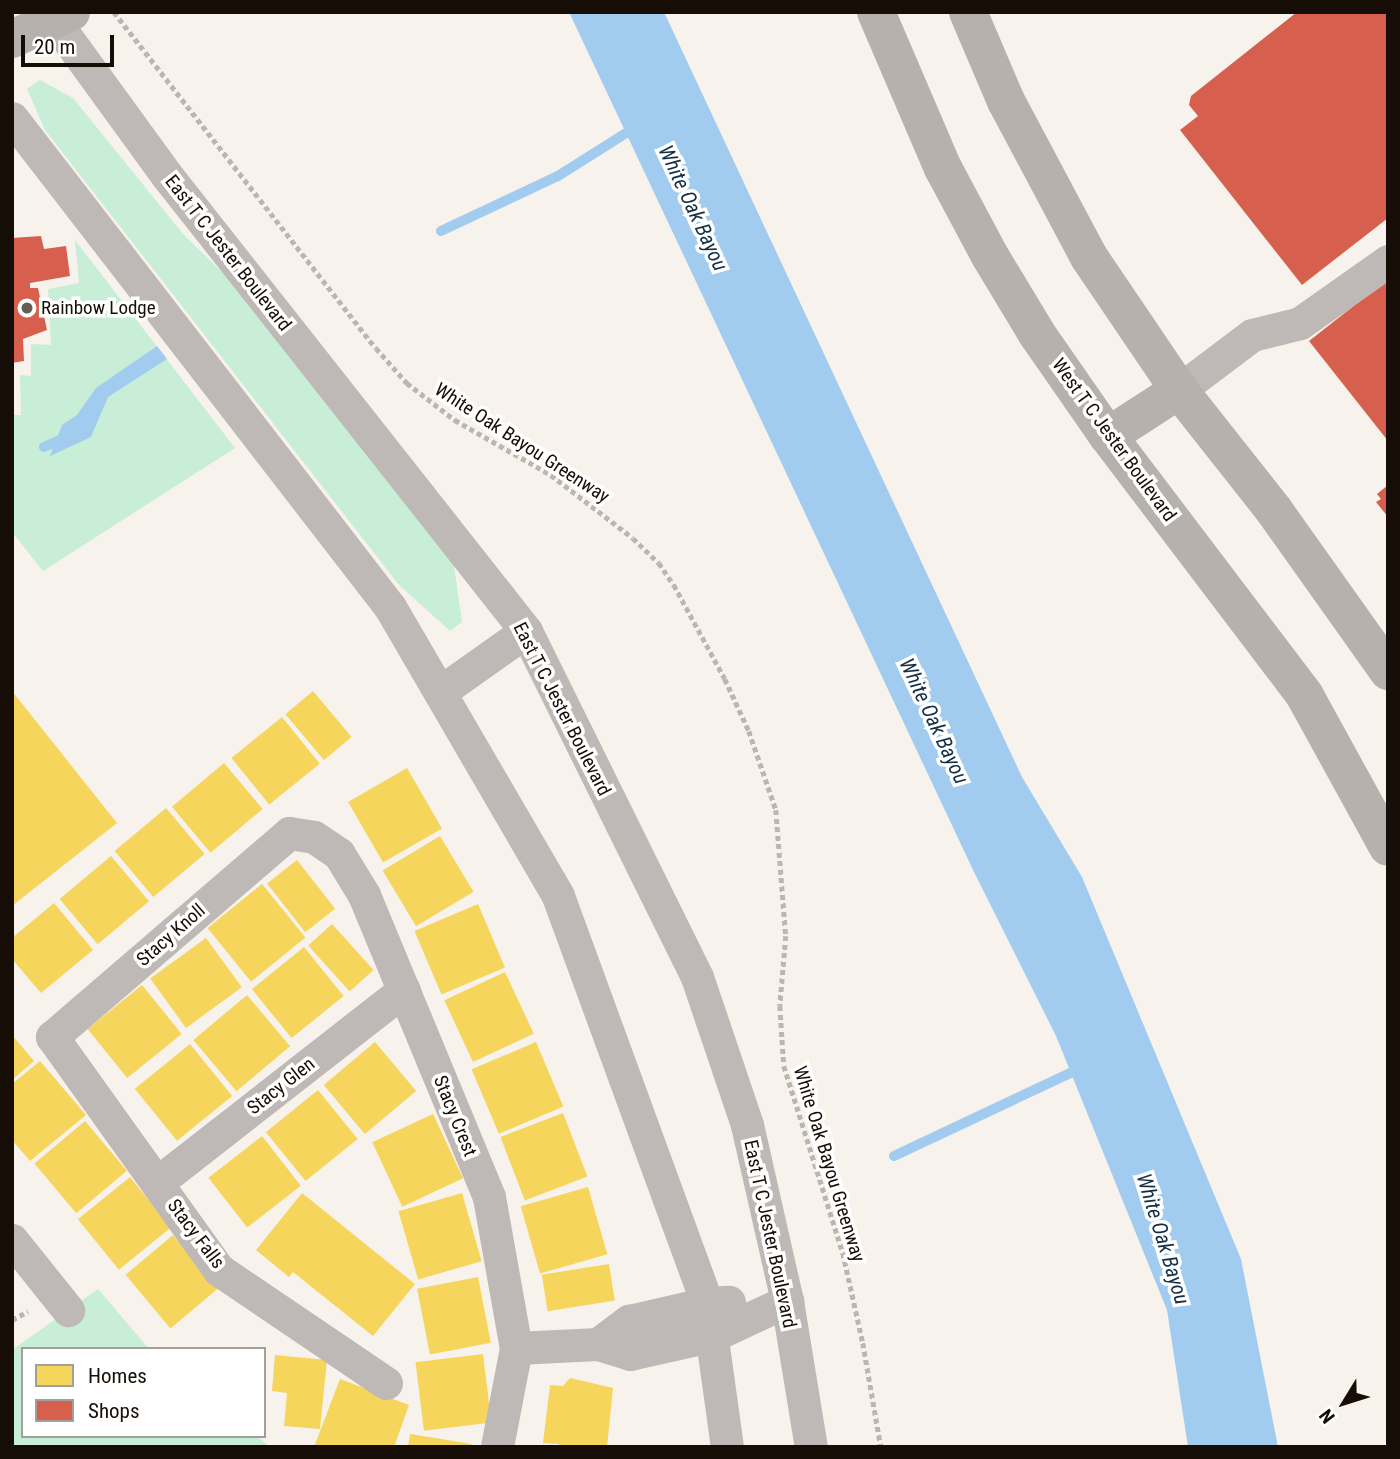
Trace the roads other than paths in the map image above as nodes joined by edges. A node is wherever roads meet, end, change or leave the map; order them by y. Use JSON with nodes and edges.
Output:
{"nodes":[{"id":1,"x":876,"y":12,"type":"edge"},
{"id":2,"x":968,"y":12,"type":"edge"},
{"id":3,"x":58,"y":15,"type":"edge"},
{"id":4,"x":12,"y":39,"type":"edge"},
{"id":5,"x":12,"y":118,"type":"edge"},
{"id":6,"x":1388,"y":261,"type":"edge"},
{"id":7,"x":1179,"y":390,"type":"junction"},
{"id":8,"x":1108,"y":436,"type":"junction"},
{"id":9,"x":526,"y":631,"type":"junction"},
{"id":10,"x":1388,"y":671,"type":"edge"},
{"id":11,"x":440,"y":692,"type":"junction"},
{"id":12,"x":289,"y":833,"type":"joint"},
{"id":13,"x":1388,"y":847,"type":"edge"},
{"id":14,"x":404,"y":990,"type":"junction"},
{"id":15,"x":52,"y":1037,"type":"joint"},
{"id":16,"x":158,"y":1182,"type":"junction"},
{"id":17,"x":12,"y":1240,"type":"edge"},
{"id":18,"x":787,"y":1301,"type":"junction"},
{"id":19,"x":707,"y":1303,"type":"junction"},
{"id":20,"x":68,"y":1310,"type":"dead end"},
{"id":21,"x":714,"y":1335,"type":"junction"},
{"id":22,"x":598,"y":1344,"type":"junction"},
{"id":23,"x":516,"y":1348,"type":"junction"},
{"id":24,"x":386,"y":1383,"type":"dead end"},
{"id":25,"x":497,"y":1447,"type":"edge"},
{"id":26,"x":727,"y":1447,"type":"edge"},
{"id":27,"x":811,"y":1447,"type":"edge"}],
"edges":[{"from":1,"to":8,"type":"main road","name":"West T C Jester Boulevard"},
{"from":2,"to":7,"type":"main road"},
{"from":3,"to":4,"type":"main road"},
{"from":3,"to":9,"type":"street","name":"East T C Jester Boulevard"},
{"from":5,"to":11,"type":"street"},
{"from":6,"to":7,"type":"street"},
{"from":7,"to":8,"type":"main road"},
{"from":7,"to":10,"type":"main road"},
{"from":8,"to":13,"type":"main road","name":"West T C Jester Boulevard"},
{"from":9,"to":11,"type":"street"},
{"from":9,"to":18,"type":"street","name":"East T C Jester Boulevard"},
{"from":11,"to":19,"type":"street"},
{"from":12,"to":14,"type":"street","name":"Stacy Crest"},
{"from":12,"to":15,"type":"street","name":"Stacy Knoll"},
{"from":14,"to":16,"type":"street","name":"Stacy Glen"},
{"from":14,"to":23,"type":"street","name":"Stacy Crest"},
{"from":15,"to":16,"type":"street","name":"Stacy Falls"},
{"from":16,"to":24,"type":"street","name":"Stacy Falls"},
{"from":17,"to":20,"type":"street"},
{"from":18,"to":19,"type":"street"},
{"from":18,"to":21,"type":"street"},
{"from":18,"to":27,"type":"street","name":"East T C Jester Boulevard"},
{"from":19,"to":21,"type":"street"},
{"from":19,"to":22,"type":"street"},
{"from":21,"to":22,"type":"street"},
{"from":21,"to":26,"type":"street"},
{"from":22,"to":23,"type":"street"},
{"from":23,"to":25,"type":"street","name":"Stacy Crest"}]}
